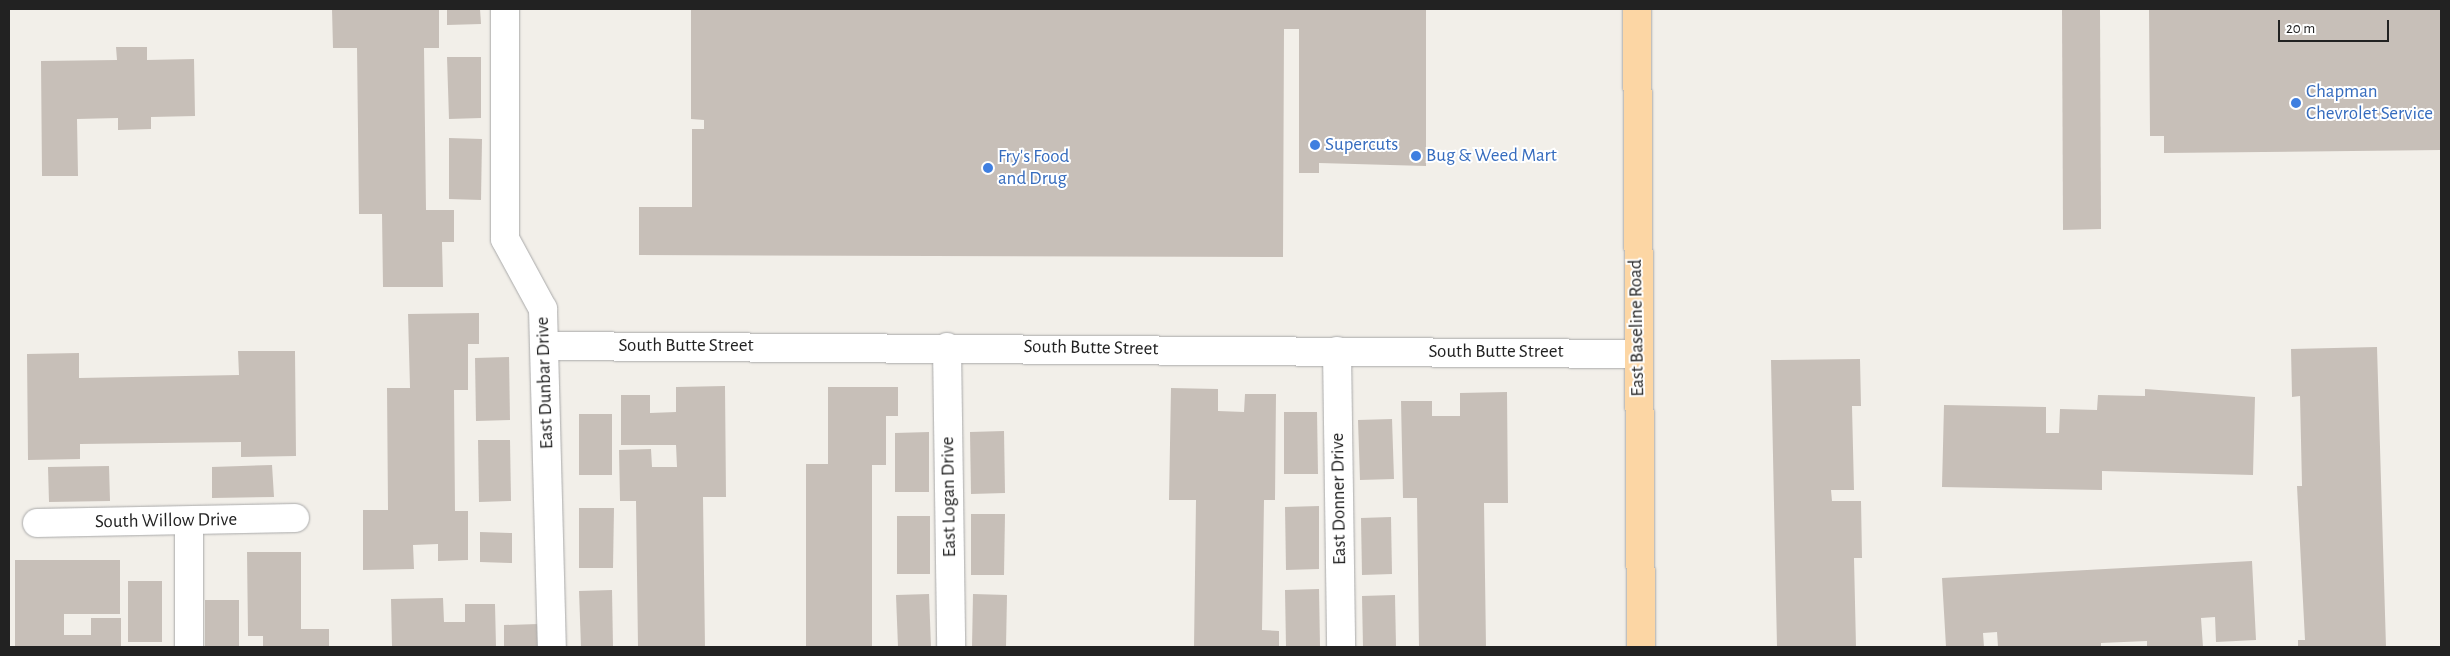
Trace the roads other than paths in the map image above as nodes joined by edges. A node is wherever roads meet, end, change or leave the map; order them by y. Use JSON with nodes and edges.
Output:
{"nodes":[{"id":1,"x":505,"y":9,"type":"edge"},
{"id":2,"x":1636,"y":9,"type":"edge"},
{"id":3,"x":545,"y":346,"type":"junction"},
{"id":4,"x":947,"y":347,"type":"junction"},
{"id":5,"x":1337,"y":351,"type":"junction"},
{"id":6,"x":1637,"y":354,"type":"junction"},
{"id":7,"x":295,"y":518,"type":"dead end"},
{"id":8,"x":189,"y":522,"type":"junction"},
{"id":9,"x":36,"y":523,"type":"dead end"},
{"id":10,"x":189,"y":647,"type":"edge"},
{"id":11,"x":552,"y":647,"type":"edge"},
{"id":12,"x":951,"y":647,"type":"edge"},
{"id":13,"x":1341,"y":647,"type":"edge"},
{"id":14,"x":1642,"y":647,"type":"edge"}],
"edges":[{"from":1,"to":3,"type":"street","name":"East Dunbar Drive"},
{"from":2,"to":6,"type":"main road","name":"East Baseline Road"},
{"from":3,"to":4,"type":"street","name":"South Butte Street"},
{"from":3,"to":11,"type":"street","name":"East Dunbar Drive"},
{"from":4,"to":5,"type":"street","name":"South Butte Street"},
{"from":4,"to":12,"type":"street","name":"East Logan Drive"},
{"from":5,"to":6,"type":"street","name":"South Butte Street"},
{"from":5,"to":13,"type":"street","name":"East Donner Drive"},
{"from":6,"to":14,"type":"main road","name":"East Baseline Road"},
{"from":7,"to":8,"type":"street","name":"South Willow Drive"},
{"from":8,"to":9,"type":"street","name":"South Willow Drive"},
{"from":8,"to":10,"type":"street"}]}
